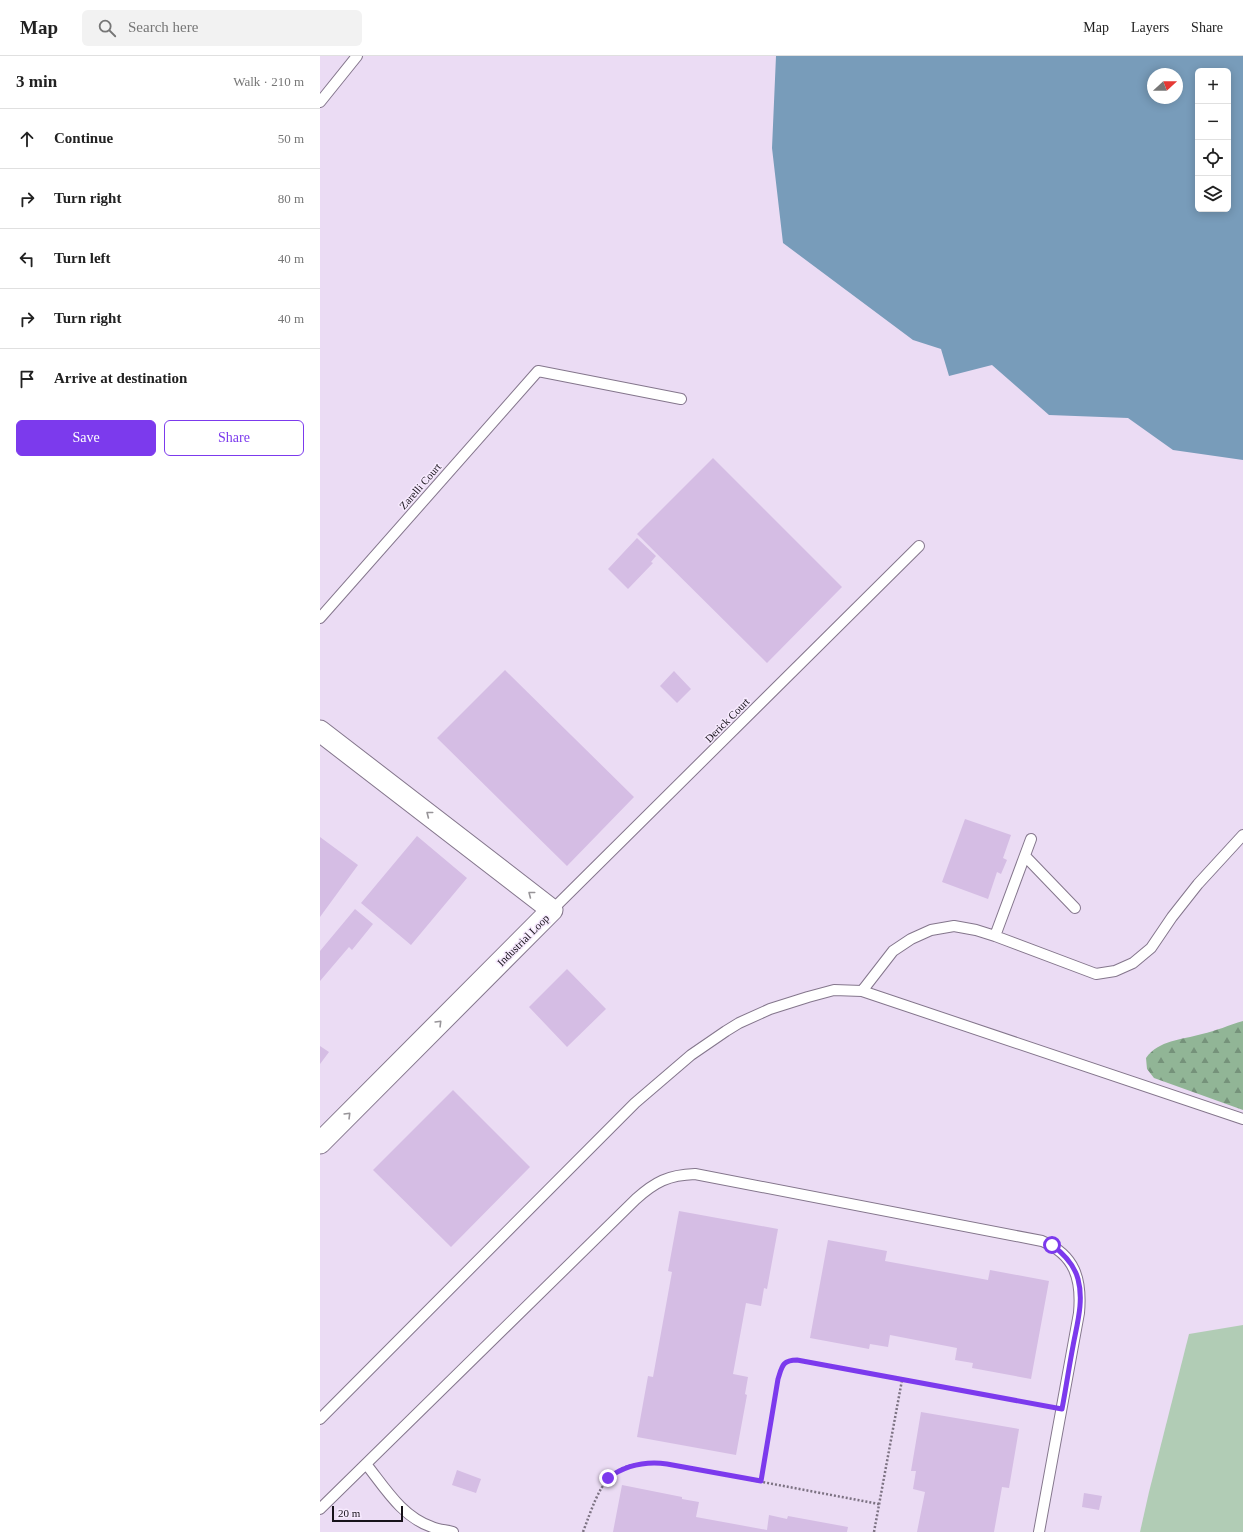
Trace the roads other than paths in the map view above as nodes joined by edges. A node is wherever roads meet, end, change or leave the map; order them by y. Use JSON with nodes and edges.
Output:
{"nodes":[{"id":1,"x":357,"y":56,"type":"edge"},
{"id":2,"x":320,"y":102,"type":"edge"},
{"id":3,"x":680,"y":399,"type":"dead end"},
{"id":4,"x":919,"y":546,"type":"dead end"},
{"id":5,"x":320,"y":618,"type":"edge"},
{"id":6,"x":320,"y":731,"type":"edge"},
{"id":7,"x":1243,"y":835,"type":"edge"},
{"id":8,"x":1031,"y":839,"type":"dead end"},
{"id":9,"x":1025,"y":856,"type":"junction"},
{"id":10,"x":1074,"y":908,"type":"dead end"},
{"id":11,"x":552,"y":910,"type":"junction"},
{"id":12,"x":995,"y":936,"type":"junction"},
{"id":13,"x":862,"y":991,"type":"junction"},
{"id":14,"x":1243,"y":1120,"type":"edge"},
{"id":15,"x":320,"y":1143,"type":"edge"},
{"id":16,"x":320,"y":1420,"type":"edge"},
{"id":17,"x":366,"y":1464,"type":"junction"},
{"id":18,"x":320,"y":1509,"type":"edge"},
{"id":19,"x":453,"y":1532,"type":"edge"},
{"id":20,"x":1040,"y":1532,"type":"edge"}],
"edges":[{"from":1,"to":2,"type":"lane"},
{"from":3,"to":5,"type":"lane","name":"Zarelli Court"},
{"from":4,"to":11,"type":"lane","name":"Derick Court"},
{"from":11,"to":6,"type":"street","name":"Industrial Loop","one_way":true},
{"from":7,"to":12,"type":"lane"},
{"from":8,"to":9,"type":"lane"},
{"from":9,"to":10,"type":"lane"},
{"from":9,"to":12,"type":"lane"},
{"from":15,"to":11,"type":"street","name":"Industrial Loop","one_way":true},
{"from":12,"to":13,"type":"lane"},
{"from":13,"to":14,"type":"lane"},
{"from":13,"to":16,"type":"lane"},
{"from":17,"to":18,"type":"lane"},
{"from":17,"to":19,"type":"lane"},
{"from":17,"to":20,"type":"lane"}]}
